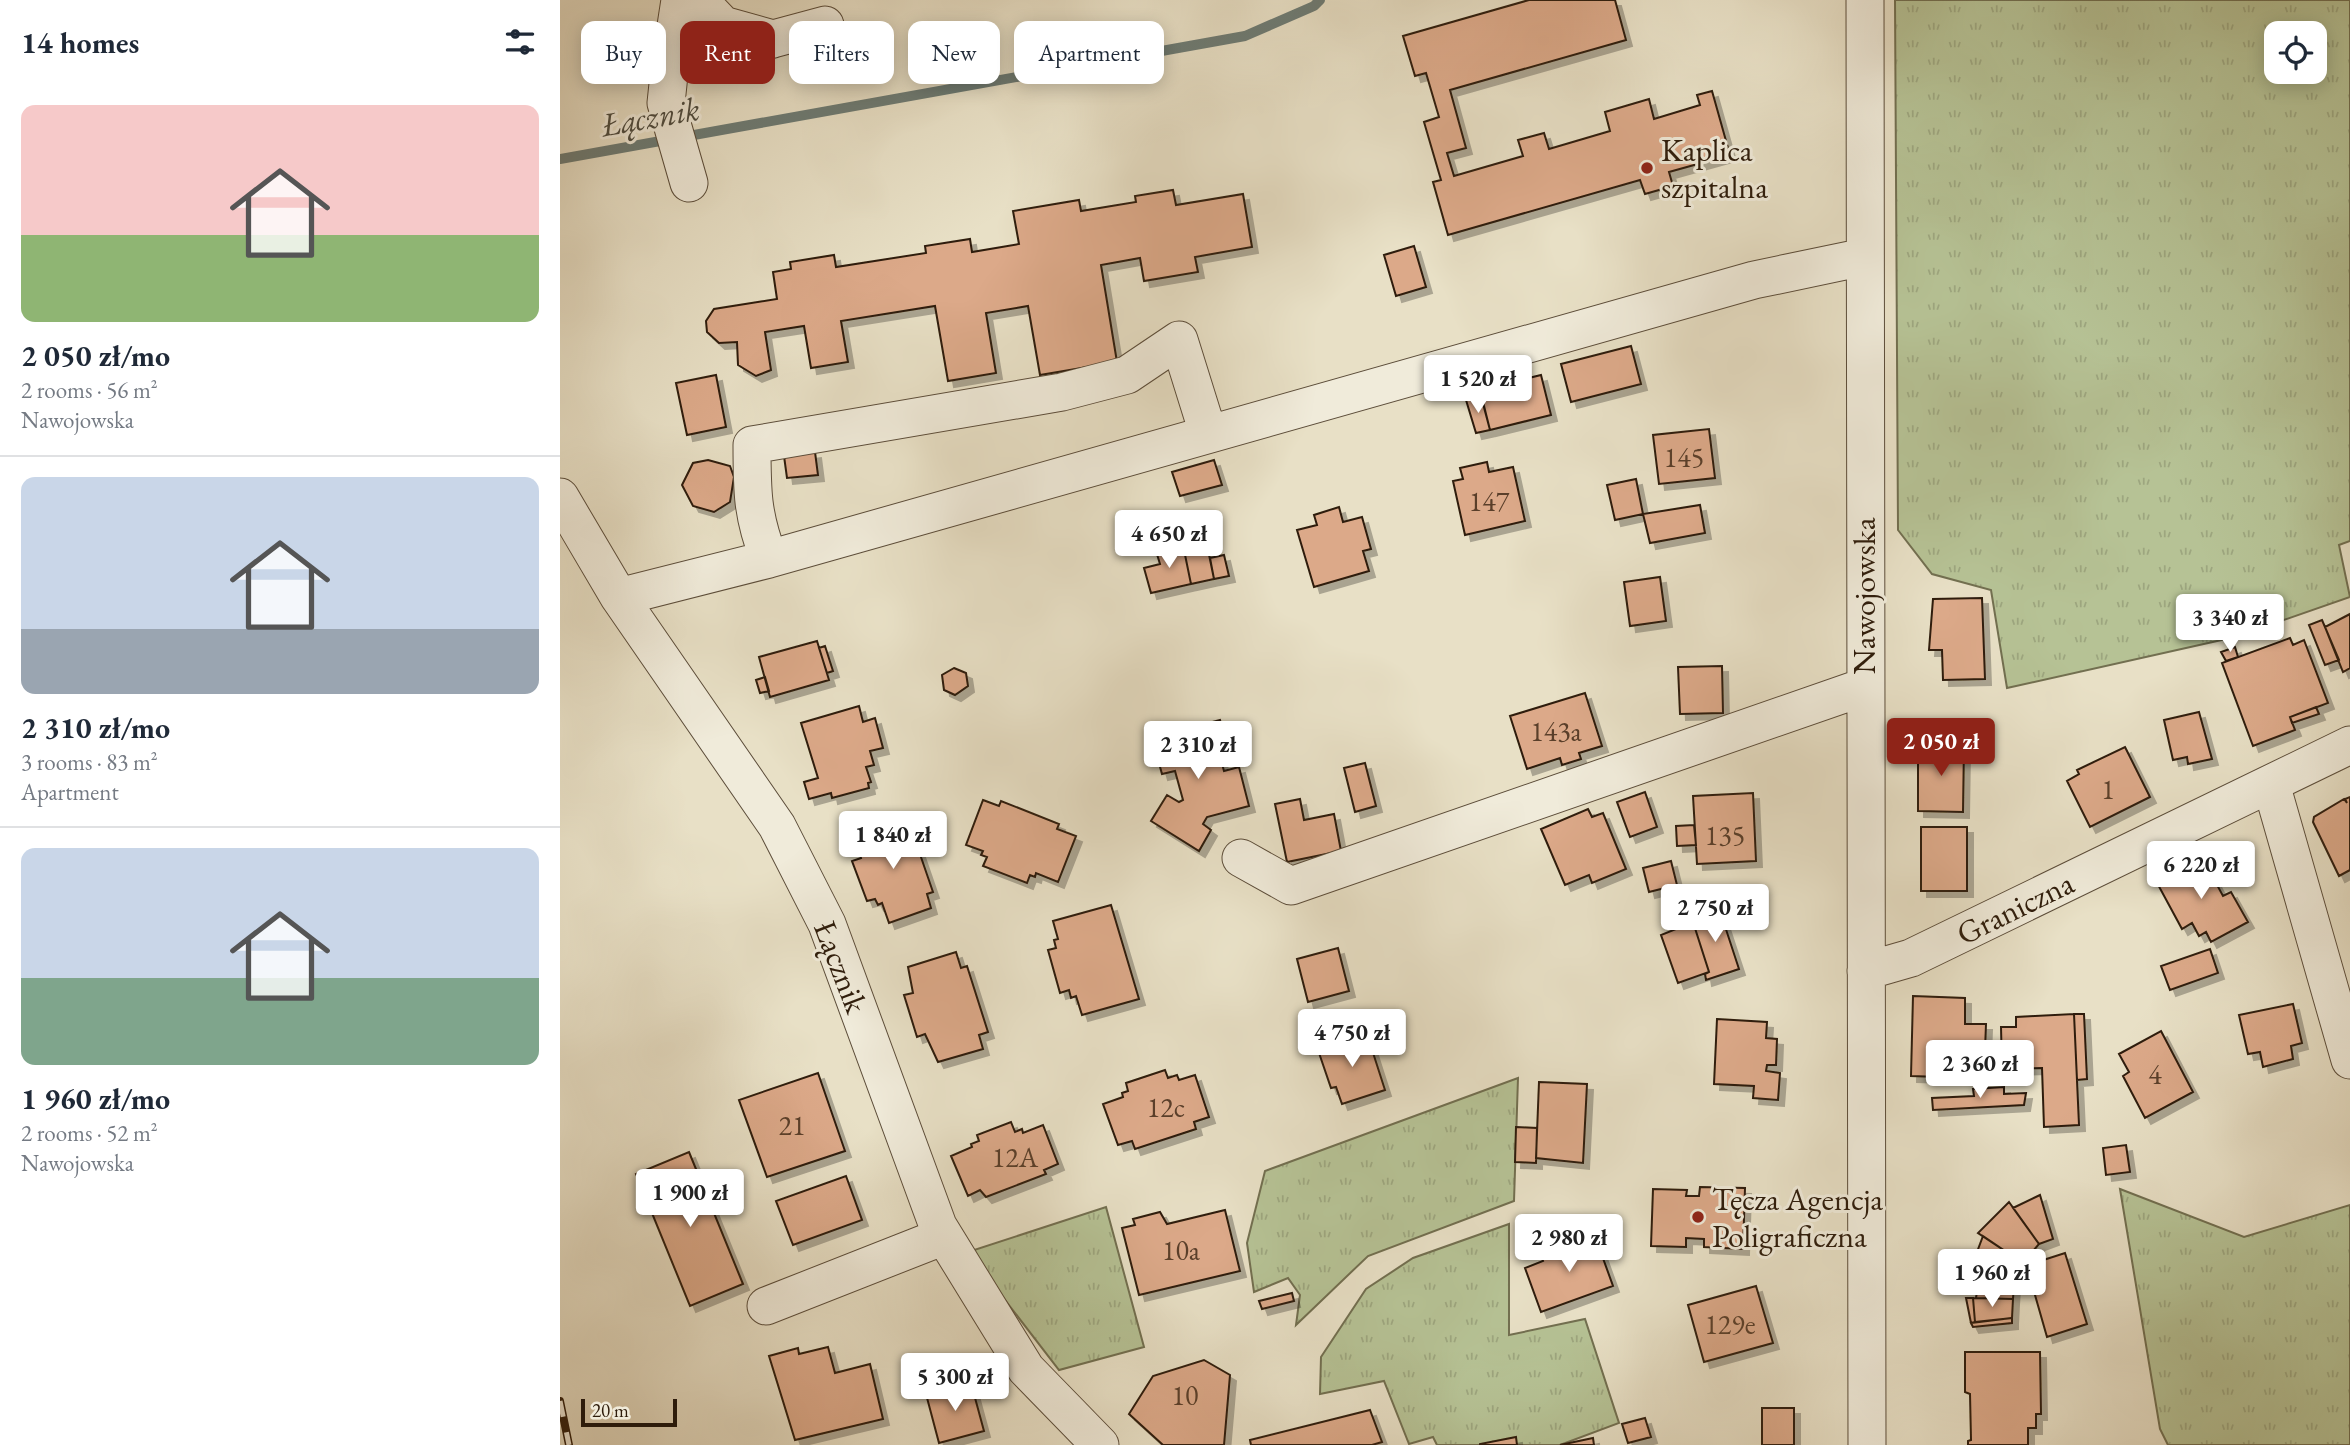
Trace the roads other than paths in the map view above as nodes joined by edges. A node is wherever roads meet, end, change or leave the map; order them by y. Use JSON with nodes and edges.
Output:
{"nodes":[{"id":1,"x":680,"y":0,"type":"edge"},
{"id":2,"x":699,"y":0,"type":"edge"},
{"id":3,"x":1865,"y":0,"type":"edge"},
{"id":4,"x":719,"y":21,"type":"edge"},
{"id":5,"x":680,"y":62,"type":"edge"},
{"id":6,"x":670,"y":65,"type":"junction"},
{"id":7,"x":685,"y":168,"type":"dead end"},
{"id":8,"x":1864,"y":257,"type":"junction"},
{"id":9,"x":1208,"y":433,"type":"junction"},
{"id":10,"x":560,"y":497,"type":"edge"},
{"id":11,"x":769,"y":559,"type":"junction"},
{"id":12,"x":619,"y":597,"type":"junction"},
{"id":13,"x":1864,"y":687,"type":"junction"},
{"id":14,"x":2350,"y":745,"type":"edge"},
{"id":15,"x":2271,"y":785,"type":"junction"},
{"id":16,"x":1241,"y":858,"type":"dead end"},
{"id":17,"x":1866,"y":971,"type":"junction"},
{"id":18,"x":2350,"y":1060,"type":"edge"},
{"id":19,"x":944,"y":1237,"type":"junction"},
{"id":20,"x":766,"y":1306,"type":"dead end"},
{"id":21,"x":1100,"y":1445,"type":"edge"},
{"id":22,"x":1867,"y":1445,"type":"edge"}],
"edges":[{"from":1,"to":6,"type":"street"},
{"from":2,"to":4,"type":"street"},
{"from":3,"to":8,"type":"street","name":"Nawojowska"},
{"from":5,"to":6,"type":"street"},
{"from":6,"to":7,"type":"street"},
{"from":8,"to":9,"type":"street"},
{"from":8,"to":13,"type":"street","name":"Nawojowska"},
{"from":9,"to":11,"type":"street"},
{"from":9,"to":11,"type":"street"},
{"from":10,"to":12,"type":"street","name":"Łącznik"},
{"from":11,"to":12,"type":"street"},
{"from":12,"to":19,"type":"street","name":"Łącznik"},
{"from":13,"to":16,"type":"street"},
{"from":13,"to":17,"type":"street","name":"Nawojowska"},
{"from":14,"to":15,"type":"street","name":"Graniczna"},
{"from":15,"to":17,"type":"street","name":"Graniczna"},
{"from":15,"to":18,"type":"street"},
{"from":17,"to":22,"type":"street","name":"Nawojowska"},
{"from":19,"to":20,"type":"street"},
{"from":19,"to":21,"type":"street","name":"Łącznik"}]}
